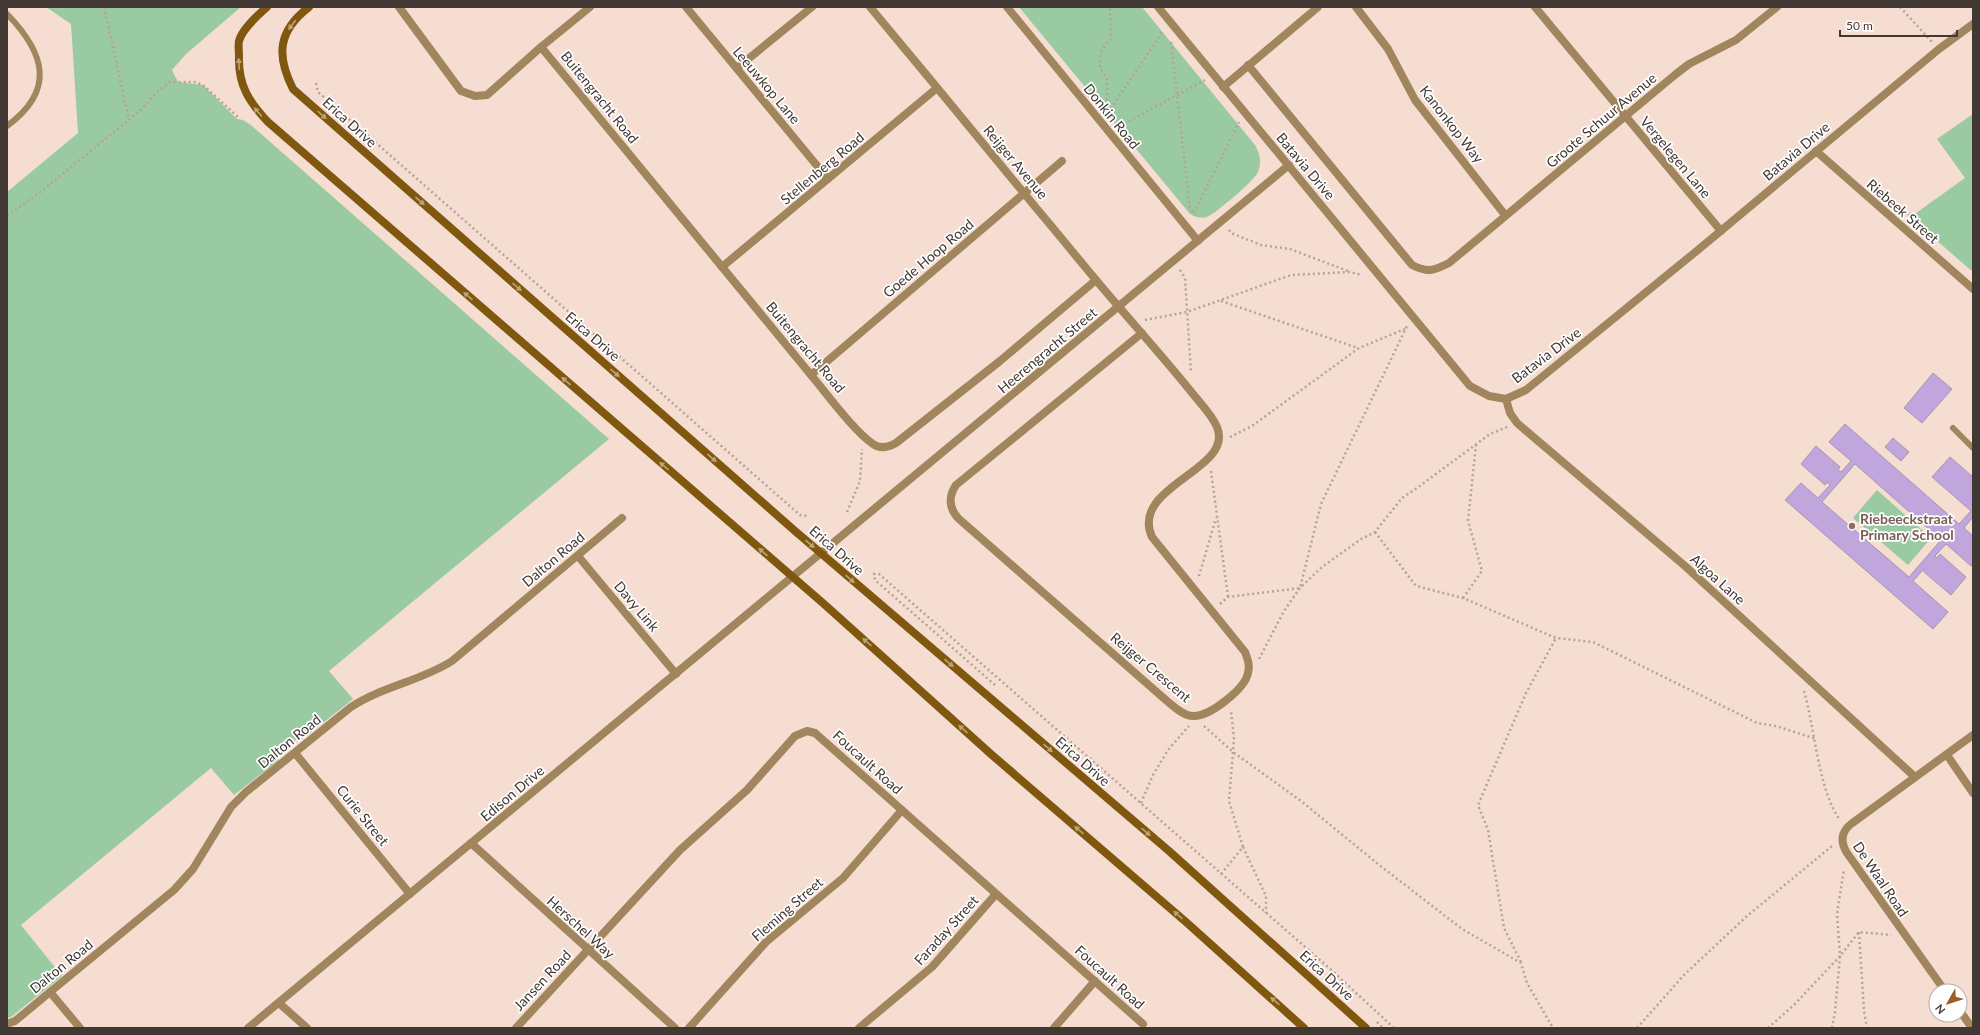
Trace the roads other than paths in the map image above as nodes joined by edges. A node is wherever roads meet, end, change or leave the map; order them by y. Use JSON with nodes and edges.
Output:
{"nodes":[{"id":1,"x":267,"y":7,"type":"edge"},
{"id":2,"x":309,"y":7,"type":"edge"},
{"id":3,"x":399,"y":7,"type":"edge"},
{"id":4,"x":590,"y":7,"type":"edge"},
{"id":5,"x":686,"y":7,"type":"edge"},
{"id":6,"x":812,"y":7,"type":"edge"},
{"id":7,"x":870,"y":7,"type":"edge"},
{"id":8,"x":1007,"y":7,"type":"edge"},
{"id":9,"x":1158,"y":7,"type":"edge"},
{"id":10,"x":1318,"y":7,"type":"edge"},
{"id":11,"x":1356,"y":7,"type":"edge"},
{"id":12,"x":1777,"y":7,"type":"edge"},
{"id":13,"x":1539,"y":8,"type":"edge"},
{"id":14,"x":7,"y":14,"type":"edge"},
{"id":15,"x":1973,"y":24,"type":"edge"},
{"id":16,"x":541,"y":46,"type":"junction"},
{"id":17,"x":1248,"y":65,"type":"junction"},
{"id":18,"x":737,"y":68,"type":"junction"},
{"id":19,"x":1223,"y":87,"type":"junction"},
{"id":20,"x":937,"y":88,"type":"junction"},
{"id":21,"x":1626,"y":117,"type":"junction"},
{"id":22,"x":7,"y":126,"type":"edge"},
{"id":23,"x":1816,"y":151,"type":"junction"},
{"id":24,"x":1062,"y":161,"type":"dead end"},
{"id":25,"x":1289,"y":165,"type":"junction"},
{"id":26,"x":828,"y":179,"type":"junction"},
{"id":27,"x":1025,"y":194,"type":"junction"},
{"id":28,"x":1505,"y":215,"type":"junction"},
{"id":29,"x":1721,"y":231,"type":"junction"},
{"id":30,"x":1198,"y":241,"type":"junction"},
{"id":31,"x":1449,"y":263,"type":"joint"},
{"id":32,"x":722,"y":268,"type":"junction"},
{"id":33,"x":1096,"y":280,"type":"junction"},
{"id":34,"x":1973,"y":289,"type":"edge"},
{"id":35,"x":1119,"y":307,"type":"junction"},
{"id":36,"x":1142,"y":333,"type":"junction"},
{"id":37,"x":811,"y":375,"type":"junction"},
{"id":38,"x":1506,"y":399,"type":"junction"},
{"id":39,"x":1953,"y":428,"type":"dead end"},
{"id":40,"x":1973,"y":448,"type":"edge"},
{"id":41,"x":622,"y":518,"type":"dead end"},
{"id":42,"x":821,"y":554,"type":"junction"},
{"id":43,"x":578,"y":556,"type":"junction"},
{"id":44,"x":792,"y":577,"type":"junction"},
{"id":45,"x":676,"y":674,"type":"junction"},
{"id":46,"x":1973,"y":735,"type":"edge"},
{"id":47,"x":295,"y":753,"type":"junction"},
{"id":48,"x":1947,"y":755,"type":"junction"},
{"id":49,"x":1915,"y":777,"type":"junction"},
{"id":50,"x":1973,"y":793,"type":"edge"},
{"id":51,"x":902,"y":810,"type":"junction"},
{"id":52,"x":471,"y":843,"type":"junction"},
{"id":53,"x":410,"y":894,"type":"junction"},
{"id":54,"x":996,"y":894,"type":"junction"},
{"id":55,"x":588,"y":950,"type":"junction"},
{"id":56,"x":1095,"y":981,"type":"junction"},
{"id":57,"x":1939,"y":983,"type":"edge"},
{"id":58,"x":50,"y":992,"type":"junction"},
{"id":59,"x":279,"y":1002,"type":"junction"},
{"id":60,"x":7,"y":1024,"type":"edge"},
{"id":61,"x":1143,"y":1024,"type":"dead end"},
{"id":62,"x":80,"y":1028,"type":"edge"},
{"id":63,"x":248,"y":1028,"type":"edge"},
{"id":64,"x":307,"y":1028,"type":"edge"},
{"id":65,"x":516,"y":1028,"type":"edge"},
{"id":66,"x":675,"y":1028,"type":"edge"},
{"id":67,"x":689,"y":1028,"type":"edge"},
{"id":68,"x":859,"y":1028,"type":"edge"},
{"id":69,"x":1054,"y":1028,"type":"edge"},
{"id":70,"x":1304,"y":1028,"type":"edge"},
{"id":71,"x":1366,"y":1028,"type":"edge"}],
"edges":[{"from":44,"to":1,"type":"main road","one_way":true},
{"from":2,"to":42,"type":"main road","name":"Erica Drive","one_way":true},
{"from":3,"to":16,"type":"street"},
{"from":4,"to":16,"type":"street"},
{"from":5,"to":18,"type":"street","name":"Leeuwkop Lane"},
{"from":6,"to":18,"type":"street"},
{"from":7,"to":20,"type":"street","name":"Reijger Avenue"},
{"from":8,"to":30,"type":"street","name":"Donkin Road"},
{"from":9,"to":19,"type":"street","name":"Batavia Drive"},
{"from":10,"to":17,"type":"street"},
{"from":11,"to":28,"type":"street","name":"Kanonkop Way"},
{"from":12,"to":21,"type":"street","name":"Groote Schuur Avenue"},
{"from":13,"to":21,"type":"street","name":"Vergelegen Lane"},
{"from":14,"to":22,"type":"lane"},
{"from":15,"to":23,"type":"street","name":"Batavia Drive"},
{"from":16,"to":32,"type":"street","name":"Buitengracht Road"},
{"from":17,"to":19,"type":"street"},
{"from":17,"to":31,"type":"street","name":"Batavia Drive"},
{"from":18,"to":26,"type":"street","name":"Leeuwkop Lane"},
{"from":19,"to":25,"type":"street","name":"Batavia Drive"},
{"from":20,"to":26,"type":"street","name":"Stellenberg Road"},
{"from":20,"to":27,"type":"street","name":"Reijger Avenue"},
{"from":21,"to":28,"type":"street","name":"Groote Schuur Avenue"},
{"from":21,"to":29,"type":"street","name":"Vergelegen Lane"},
{"from":23,"to":29,"type":"street","name":"Batavia Drive"},
{"from":23,"to":34,"type":"street","name":"Riebeek Street"},
{"from":24,"to":27,"type":"street","name":"Goede Hoop Road"},
{"from":25,"to":30,"type":"street","name":"Heerengracht Street"},
{"from":25,"to":38,"type":"street","name":"Batavia Drive"},
{"from":26,"to":32,"type":"street","name":"Stellenberg Road"},
{"from":27,"to":33,"type":"street","name":"Reijger Avenue"},
{"from":27,"to":37,"type":"street","name":"Goede Hoop Road"},
{"from":28,"to":31,"type":"street","name":"Groote Schuur Avenue"},
{"from":29,"to":38,"type":"street","name":"Batavia Drive"},
{"from":30,"to":35,"type":"street","name":"Heerengracht Street"},
{"from":32,"to":37,"type":"street","name":"Buitengracht Road"},
{"from":33,"to":35,"type":"street","name":"Reijger Avenue"},
{"from":33,"to":37,"type":"street","name":"Buitengracht Road"},
{"from":35,"to":36,"type":"street","name":"Reijger Avenue"},
{"from":35,"to":42,"type":"street","name":"Heerengracht Street"},
{"from":36,"to":36,"type":"street","name":"Reijger Crescent"},
{"from":38,"to":49,"type":"street","name":"Algoa Lane"},
{"from":39,"to":40,"type":"lane"},
{"from":41,"to":43,"type":"street","name":"Dalton Road"},
{"from":42,"to":44,"type":"street","name":"Heerengracht Street"},
{"from":42,"to":71,"type":"main road","name":"Erica Drive","one_way":true},
{"from":43,"to":45,"type":"street","name":"Davy Link"},
{"from":43,"to":47,"type":"street","name":"Dalton Road"},
{"from":44,"to":45,"type":"street","name":"Edison Drive"},
{"from":70,"to":44,"type":"main road","one_way":true},
{"from":45,"to":52,"type":"street","name":"Edison Drive"},
{"from":46,"to":48,"type":"street","name":"De Waal Road"},
{"from":47,"to":53,"type":"street","name":"Curie Street"},
{"from":47,"to":58,"type":"street","name":"Dalton Road"},
{"from":48,"to":49,"type":"street","name":"De Waal Road"},
{"from":48,"to":50,"type":"street"},
{"from":49,"to":57,"type":"street","name":"De Waal Road"},
{"from":51,"to":54,"type":"street","name":"Foucault Road"},
{"from":51,"to":55,"type":"street","name":"Foucault Road"},
{"from":51,"to":67,"type":"street","name":"Fleming Street"},
{"from":52,"to":53,"type":"street","name":"Edison Drive"},
{"from":52,"to":55,"type":"street","name":"Herschel Way"},
{"from":53,"to":59,"type":"street","name":"Edison Drive"},
{"from":54,"to":56,"type":"street","name":"Foucault Road"},
{"from":54,"to":68,"type":"street","name":"Faraday Street"},
{"from":55,"to":65,"type":"street","name":"Jansen Road"},
{"from":55,"to":66,"type":"street","name":"Herschel Way"},
{"from":56,"to":61,"type":"street","name":"Foucault Road"},
{"from":56,"to":69,"type":"street"},
{"from":58,"to":60,"type":"street","name":"Dalton Road"},
{"from":58,"to":62,"type":"street"},
{"from":59,"to":63,"type":"street","name":"Edison Drive"},
{"from":59,"to":64,"type":"street"}]}
